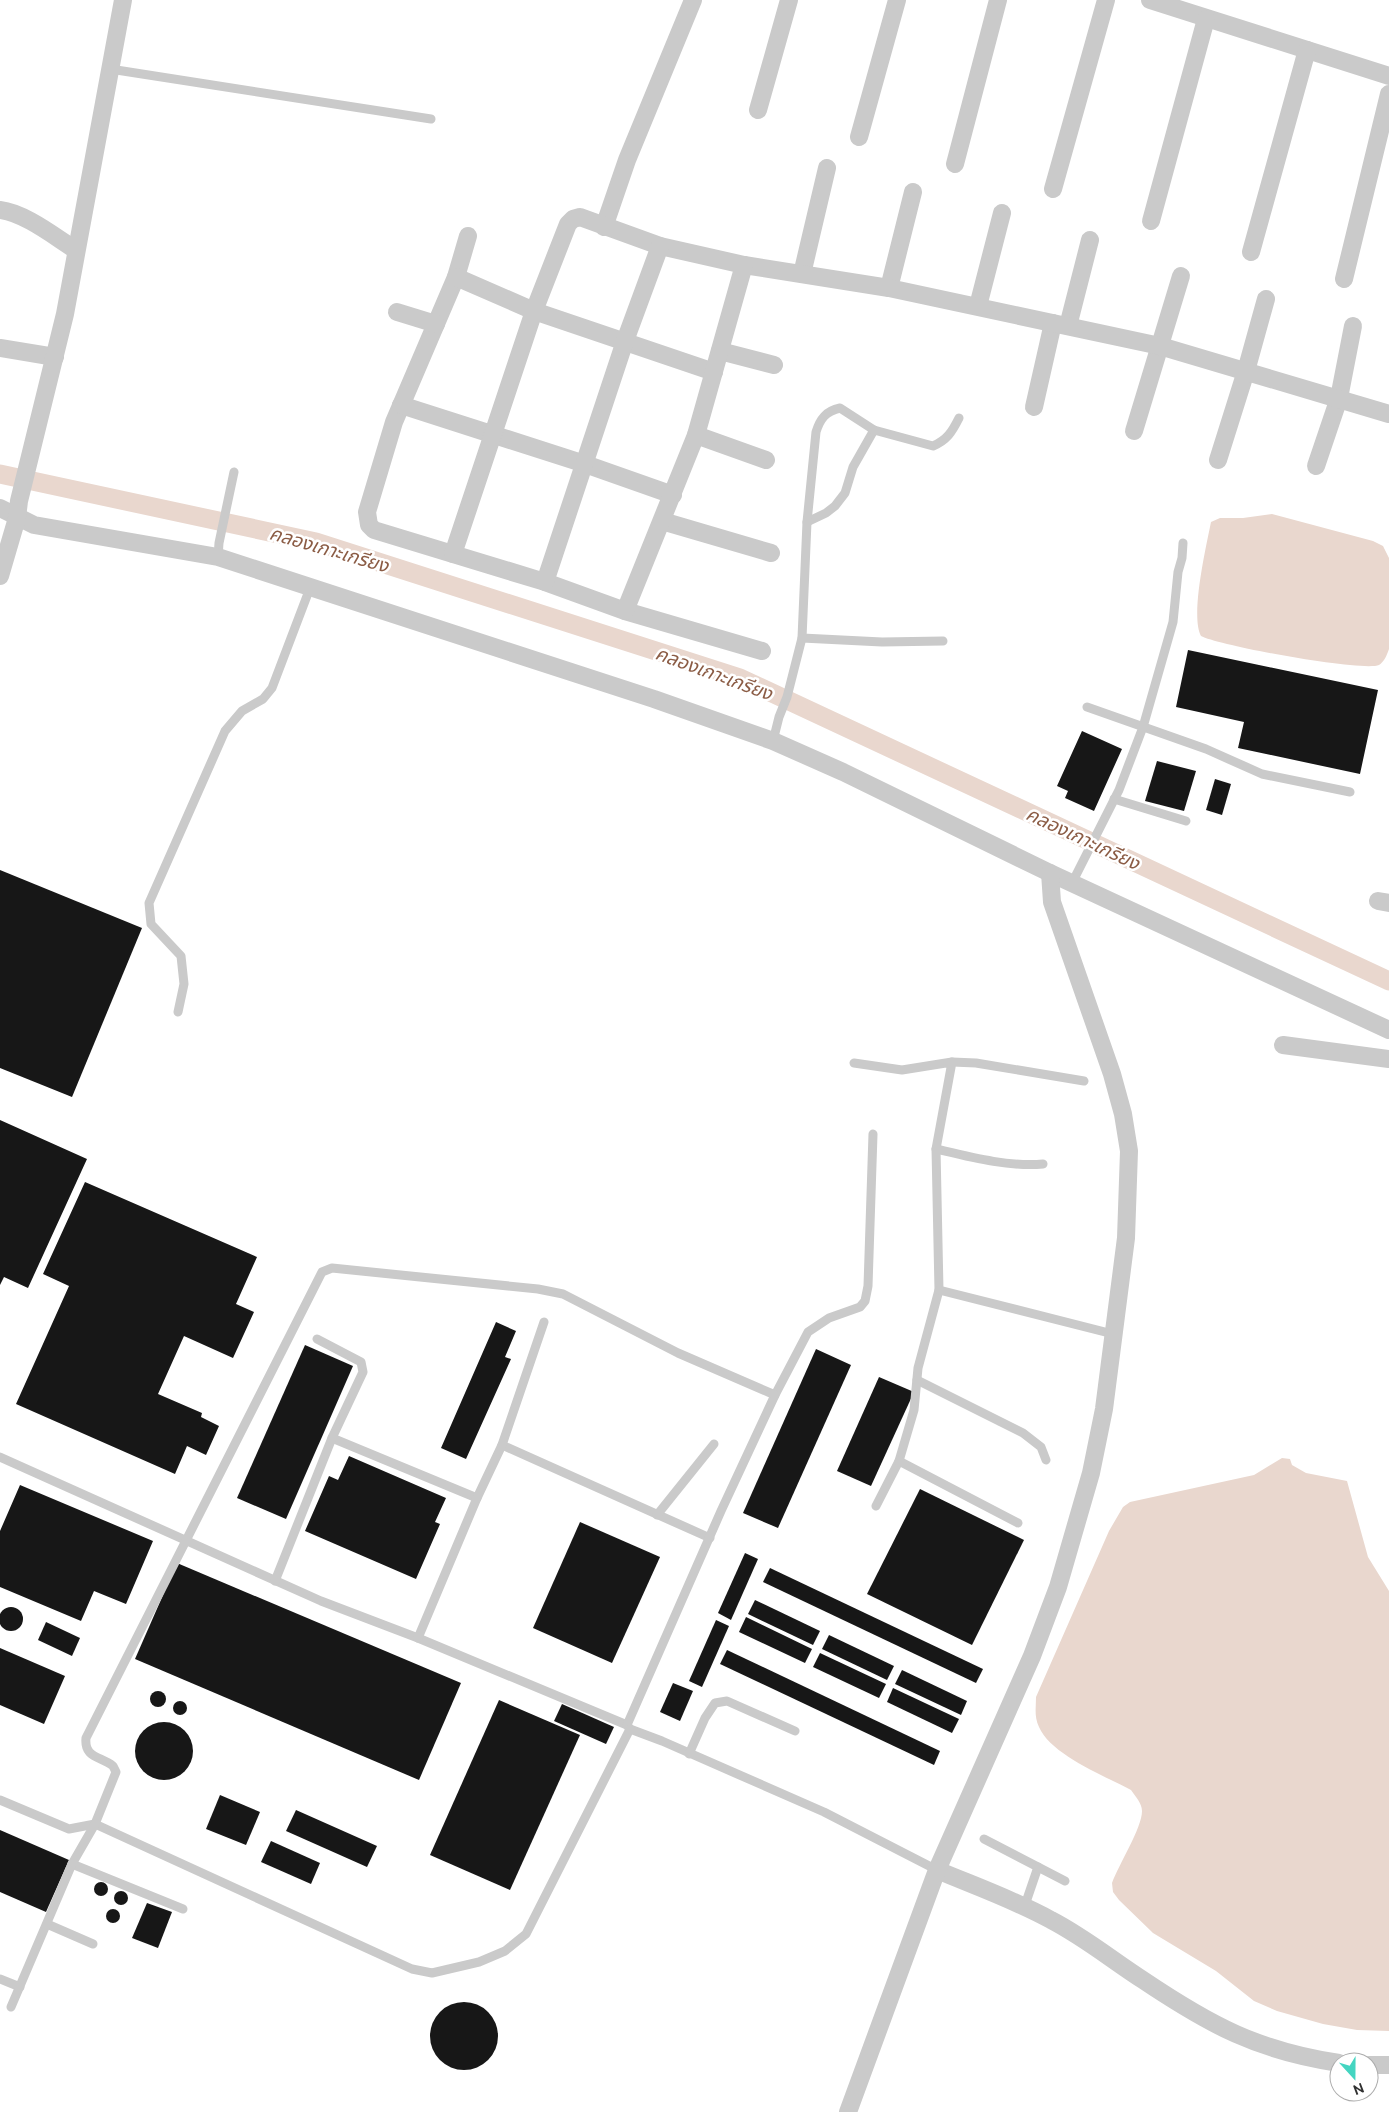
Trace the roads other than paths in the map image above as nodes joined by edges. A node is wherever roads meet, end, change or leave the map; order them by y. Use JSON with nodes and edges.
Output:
{"nodes":[{"id":1,"x":123,"y":0,"type":"edge"},
{"id":2,"x":693,"y":0,"type":"edge"},
{"id":3,"x":789,"y":0,"type":"edge"},
{"id":4,"x":897,"y":0,"type":"edge"},
{"id":5,"x":998,"y":0,"type":"edge"},
{"id":6,"x":1106,"y":0,"type":"edge"},
{"id":7,"x":1150,"y":0,"type":"edge"},
{"id":8,"x":1189,"y":6,"type":"edge"},
{"id":9,"x":1206,"y":19,"type":"junction"},
{"id":10,"x":1307,"y":50,"type":"junction"},
{"id":11,"x":110,"y":69,"type":"junction"},
{"id":12,"x":1389,"y":76,"type":"edge"},
{"id":13,"x":1389,"y":94,"type":"edge"},
{"id":14,"x":758,"y":110,"type":"dead end"},
{"id":15,"x":431,"y":119,"type":"dead end"},
{"id":16,"x":859,"y":137,"type":"dead end"},
{"id":17,"x":955,"y":164,"type":"dead end"},
{"id":18,"x":827,"y":168,"type":"dead end"},
{"id":19,"x":1053,"y":189,"type":"dead end"},
{"id":20,"x":913,"y":192,"type":"dead end"},
{"id":21,"x":0,"y":210,"type":"edge"},
{"id":22,"x":1002,"y":213,"type":"dead end"},
{"id":23,"x":1151,"y":221,"type":"dead end"},
{"id":24,"x":604,"y":226,"type":"junction"},
{"id":25,"x":468,"y":236,"type":"dead end"},
{"id":26,"x":1090,"y":240,"type":"dead end"},
{"id":27,"x":660,"y":246,"type":"junction"},
{"id":28,"x":76,"y":250,"type":"junction"},
{"id":29,"x":1251,"y":252,"type":"dead end"},
{"id":30,"x":744,"y":265,"type":"junction"},
{"id":31,"x":802,"y":274,"type":"junction"},
{"id":32,"x":456,"y":276,"type":"junction"},
{"id":33,"x":1181,"y":276,"type":"dead end"},
{"id":34,"x":1344,"y":279,"type":"dead end"},
{"id":35,"x":889,"y":288,"type":"junction"},
{"id":36,"x":1266,"y":299,"type":"dead end"},
{"id":37,"x":978,"y":306,"type":"junction"},
{"id":38,"x":534,"y":311,"type":"junction"},
{"id":39,"x":397,"y":312,"type":"dead end"},
{"id":40,"x":436,"y":324,"type":"junction"},
{"id":41,"x":1061,"y":324,"type":"junction"},
{"id":42,"x":1353,"y":326,"type":"dead end"},
{"id":43,"x":625,"y":341,"type":"junction"},
{"id":44,"x":1160,"y":346,"type":"junction"},
{"id":45,"x":0,"y":348,"type":"edge"},
{"id":46,"x":720,"y":351,"type":"junction"},
{"id":47,"x":55,"y":357,"type":"junction"},
{"id":48,"x":774,"y":365,"type":"dead end"},
{"id":49,"x":1246,"y":371,"type":"junction"},
{"id":50,"x":714,"y":372,"type":"junction"},
{"id":51,"x":1338,"y":398,"type":"junction"},
{"id":52,"x":401,"y":406,"type":"junction"},
{"id":53,"x":1034,"y":407,"type":"dead end"},
{"id":54,"x":1389,"y":414,"type":"edge"},
{"id":55,"x":958,"y":418,"type":"dead end"},
{"id":56,"x":874,"y":430,"type":"junction"},
{"id":57,"x":1134,"y":431,"type":"dead end"},
{"id":58,"x":696,"y":435,"type":"junction"},
{"id":59,"x":493,"y":436,"type":"junction"},
{"id":60,"x":766,"y":460,"type":"dead end"},
{"id":61,"x":1218,"y":460,"type":"dead end"},
{"id":62,"x":585,"y":464,"type":"junction"},
{"id":63,"x":1316,"y":466,"type":"dead end"},
{"id":64,"x":234,"y":472,"type":"dead end"},
{"id":65,"x":673,"y":494,"type":"junction"},
{"id":66,"x":0,"y":508,"type":"edge"},
{"id":67,"x":18,"y":510,"type":"junction"},
{"id":68,"x":662,"y":521,"type":"junction"},
{"id":69,"x":807,"y":522,"type":"junction"},
{"id":70,"x":1183,"y":543,"type":"dead end"},
{"id":71,"x":218,"y":550,"type":"junction"},
{"id":72,"x":771,"y":553,"type":"dead end"},
{"id":73,"x":453,"y":554,"type":"junction"},
{"id":74,"x":0,"y":576,"type":"edge"},
{"id":75,"x":546,"y":582,"type":"junction"},
{"id":76,"x":310,"y":588,"type":"junction"},
{"id":77,"x":625,"y":610,"type":"junction"},
{"id":78,"x":802,"y":638,"type":"junction"},
{"id":79,"x":943,"y":641,"type":"dead end"},
{"id":80,"x":762,"y":651,"type":"dead end"},
{"id":81,"x":1087,"y":707,"type":"dead end"},
{"id":82,"x":1143,"y":727,"type":"junction"},
{"id":83,"x":773,"y":741,"type":"junction"},
{"id":84,"x":1350,"y":792,"type":"dead end"},
{"id":85,"x":1114,"y":799,"type":"junction"},
{"id":86,"x":1186,"y":821,"type":"dead end"},
{"id":87,"x":1050,"y":873,"type":"junction"},
{"id":88,"x":1075,"y":876,"type":"junction"},
{"id":89,"x":178,"y":1012,"type":"dead end"},
{"id":90,"x":1389,"y":1030,"type":"edge"},
{"id":91,"x":1283,"y":1045,"type":"dead end"},
{"id":92,"x":1389,"y":1059,"type":"edge"},
{"id":93,"x":952,"y":1062,"type":"junction"},
{"id":94,"x":854,"y":1063,"type":"dead end"},
{"id":95,"x":1084,"y":1081,"type":"dead end"},
{"id":96,"x":873,"y":1134,"type":"dead end"},
{"id":97,"x":936,"y":1149,"type":"junction"},
{"id":98,"x":1043,"y":1164,"type":"dead end"},
{"id":99,"x":939,"y":1290,"type":"junction"},
{"id":100,"x":544,"y":1322,"type":"dead end"},
{"id":101,"x":1113,"y":1334,"type":"junction"},
{"id":102,"x":317,"y":1339,"type":"dead end"},
{"id":103,"x":917,"y":1380,"type":"junction"},
{"id":104,"x":775,"y":1395,"type":"junction"},
{"id":105,"x":332,"y":1438,"type":"junction"},
{"id":106,"x":714,"y":1444,"type":"dead end"},
{"id":107,"x":502,"y":1445,"type":"junction"},
{"id":108,"x":0,"y":1457,"type":"edge"},
{"id":109,"x":1046,"y":1460,"type":"dead end"},
{"id":110,"x":899,"y":1461,"type":"junction"},
{"id":111,"x":477,"y":1498,"type":"junction"},
{"id":112,"x":876,"y":1506,"type":"dead end"},
{"id":113,"x":657,"y":1515,"type":"junction"},
{"id":114,"x":1018,"y":1523,"type":"dead end"},
{"id":115,"x":710,"y":1538,"type":"junction"},
{"id":116,"x":185,"y":1540,"type":"junction"},
{"id":117,"x":275,"y":1581,"type":"junction"},
{"id":118,"x":418,"y":1638,"type":"junction"},
{"id":119,"x":629,"y":1727,"type":"junction"},
{"id":120,"x":795,"y":1730,"type":"dead end"},
{"id":121,"x":689,"y":1754,"type":"junction"},
{"id":122,"x":0,"y":1800,"type":"edge"},
{"id":123,"x":95,"y":1824,"type":"junction"},
{"id":124,"x":984,"y":1839,"type":"dead end"},
{"id":125,"x":72,"y":1864,"type":"junction"},
{"id":126,"x":1038,"y":1867,"type":"junction"},
{"id":127,"x":937,"y":1870,"type":"junction"},
{"id":128,"x":1064,"y":1881,"type":"dead end"},
{"id":129,"x":1024,"y":1908,"type":"junction"},
{"id":130,"x":183,"y":1909,"type":"dead end"},
{"id":131,"x":47,"y":1924,"type":"junction"},
{"id":132,"x":93,"y":1944,"type":"dead end"},
{"id":133,"x":0,"y":1979,"type":"edge"},
{"id":134,"x":20,"y":1987,"type":"junction"},
{"id":135,"x":11,"y":2007,"type":"dead end"},
{"id":136,"x":1329,"y":2061,"type":"edge"},
{"id":137,"x":848,"y":2112,"type":"edge"}],
"edges":[{"from":1,"to":11,"type":"street"},
{"from":2,"to":24,"type":"street"},
{"from":3,"to":14,"type":"street"},
{"from":4,"to":16,"type":"street"},
{"from":5,"to":17,"type":"street"},
{"from":6,"to":19,"type":"street"},
{"from":7,"to":8,"type":"street"},
{"from":8,"to":9,"type":"street"},
{"from":9,"to":10,"type":"street"},
{"from":9,"to":23,"type":"street"},
{"from":10,"to":12,"type":"street"},
{"from":10,"to":29,"type":"street"},
{"from":11,"to":15,"type":"lane"},
{"from":11,"to":28,"type":"street"},
{"from":13,"to":34,"type":"street"},
{"from":18,"to":31,"type":"street"},
{"from":20,"to":35,"type":"street"},
{"from":21,"to":28,"type":"street"},
{"from":22,"to":37,"type":"street"},
{"from":24,"to":27,"type":"street"},
{"from":24,"to":38,"type":"street"},
{"from":25,"to":32,"type":"street"},
{"from":26,"to":41,"type":"street"},
{"from":27,"to":30,"type":"street"},
{"from":27,"to":43,"type":"street"},
{"from":28,"to":47,"type":"street"},
{"from":30,"to":31,"type":"street"},
{"from":30,"to":46,"type":"street"},
{"from":31,"to":35,"type":"street"},
{"from":32,"to":38,"type":"street"},
{"from":32,"to":40,"type":"street"},
{"from":33,"to":44,"type":"street"},
{"from":35,"to":37,"type":"street"},
{"from":36,"to":49,"type":"street"},
{"from":37,"to":41,"type":"street"},
{"from":38,"to":43,"type":"street"},
{"from":38,"to":59,"type":"street"},
{"from":39,"to":40,"type":"street"},
{"from":40,"to":52,"type":"street"},
{"from":41,"to":44,"type":"street"},
{"from":41,"to":53,"type":"street"},
{"from":42,"to":51,"type":"street"},
{"from":43,"to":50,"type":"street"},
{"from":43,"to":62,"type":"street"},
{"from":44,"to":49,"type":"street"},
{"from":44,"to":57,"type":"street"},
{"from":45,"to":47,"type":"street"},
{"from":46,"to":48,"type":"street"},
{"from":46,"to":50,"type":"street"},
{"from":47,"to":67,"type":"street"},
{"from":49,"to":51,"type":"street"},
{"from":49,"to":61,"type":"street"},
{"from":50,"to":58,"type":"street"},
{"from":51,"to":54,"type":"street"},
{"from":51,"to":63,"type":"street"},
{"from":52,"to":59,"type":"street"},
{"from":52,"to":73,"type":"street"},
{"from":55,"to":56,"type":"lane"},
{"from":56,"to":69,"type":"lane"},
{"from":56,"to":69,"type":"lane"},
{"from":58,"to":60,"type":"street"},
{"from":58,"to":65,"type":"street"},
{"from":59,"to":62,"type":"street"},
{"from":59,"to":73,"type":"street"},
{"from":62,"to":65,"type":"street"},
{"from":62,"to":75,"type":"street"},
{"from":64,"to":71,"type":"lane"},
{"from":65,"to":68,"type":"street"},
{"from":66,"to":67,"type":"street"},
{"from":67,"to":71,"type":"street"},
{"from":67,"to":74,"type":"street"},
{"from":68,"to":72,"type":"street"},
{"from":68,"to":77,"type":"street"},
{"from":69,"to":78,"type":"lane"},
{"from":70,"to":82,"type":"lane"},
{"from":71,"to":76,"type":"street"},
{"from":73,"to":75,"type":"street"},
{"from":75,"to":77,"type":"street"},
{"from":76,"to":83,"type":"street"},
{"from":76,"to":89,"type":"lane"},
{"from":77,"to":80,"type":"street"},
{"from":78,"to":79,"type":"lane"},
{"from":78,"to":83,"type":"lane"},
{"from":81,"to":82,"type":"lane"},
{"from":82,"to":84,"type":"lane"},
{"from":82,"to":85,"type":"lane"},
{"from":83,"to":87,"type":"street"},
{"from":85,"to":86,"type":"lane"},
{"from":85,"to":88,"type":"lane"},
{"from":87,"to":88,"type":"street"},
{"from":87,"to":101,"type":"street"},
{"from":88,"to":90,"type":"street"},
{"from":91,"to":92,"type":"street"},
{"from":93,"to":94,"type":"lane"},
{"from":93,"to":95,"type":"lane"},
{"from":93,"to":97,"type":"lane"},
{"from":96,"to":104,"type":"lane"},
{"from":97,"to":98,"type":"lane"},
{"from":97,"to":99,"type":"lane"},
{"from":99,"to":101,"type":"lane"},
{"from":99,"to":103,"type":"lane"},
{"from":100,"to":107,"type":"lane"},
{"from":101,"to":127,"type":"street"},
{"from":102,"to":105,"type":"lane"},
{"from":103,"to":109,"type":"lane"},
{"from":103,"to":110,"type":"lane"},
{"from":104,"to":115,"type":"lane"},
{"from":104,"to":116,"type":"lane"},
{"from":105,"to":111,"type":"lane"},
{"from":105,"to":117,"type":"lane"},
{"from":106,"to":113,"type":"lane"},
{"from":107,"to":111,"type":"lane"},
{"from":107,"to":113,"type":"lane"},
{"from":108,"to":116,"type":"lane"},
{"from":110,"to":112,"type":"lane"},
{"from":110,"to":114,"type":"lane"},
{"from":111,"to":118,"type":"lane"},
{"from":113,"to":115,"type":"lane"},
{"from":115,"to":119,"type":"lane"},
{"from":116,"to":117,"type":"lane"},
{"from":116,"to":123,"type":"lane"},
{"from":117,"to":118,"type":"lane"},
{"from":118,"to":119,"type":"lane"},
{"from":119,"to":121,"type":"lane"},
{"from":119,"to":123,"type":"lane"},
{"from":120,"to":121,"type":"lane"},
{"from":121,"to":127,"type":"lane"},
{"from":122,"to":123,"type":"lane"},
{"from":123,"to":125,"type":"lane"},
{"from":124,"to":126,"type":"lane"},
{"from":125,"to":130,"type":"lane"},
{"from":125,"to":131,"type":"lane"},
{"from":126,"to":128,"type":"lane"},
{"from":126,"to":129,"type":"lane"},
{"from":127,"to":129,"type":"street"},
{"from":127,"to":137,"type":"street"},
{"from":129,"to":136,"type":"street"},
{"from":131,"to":132,"type":"lane"},
{"from":131,"to":134,"type":"lane"},
{"from":133,"to":134,"type":"lane"},
{"from":134,"to":135,"type":"lane"}]}
